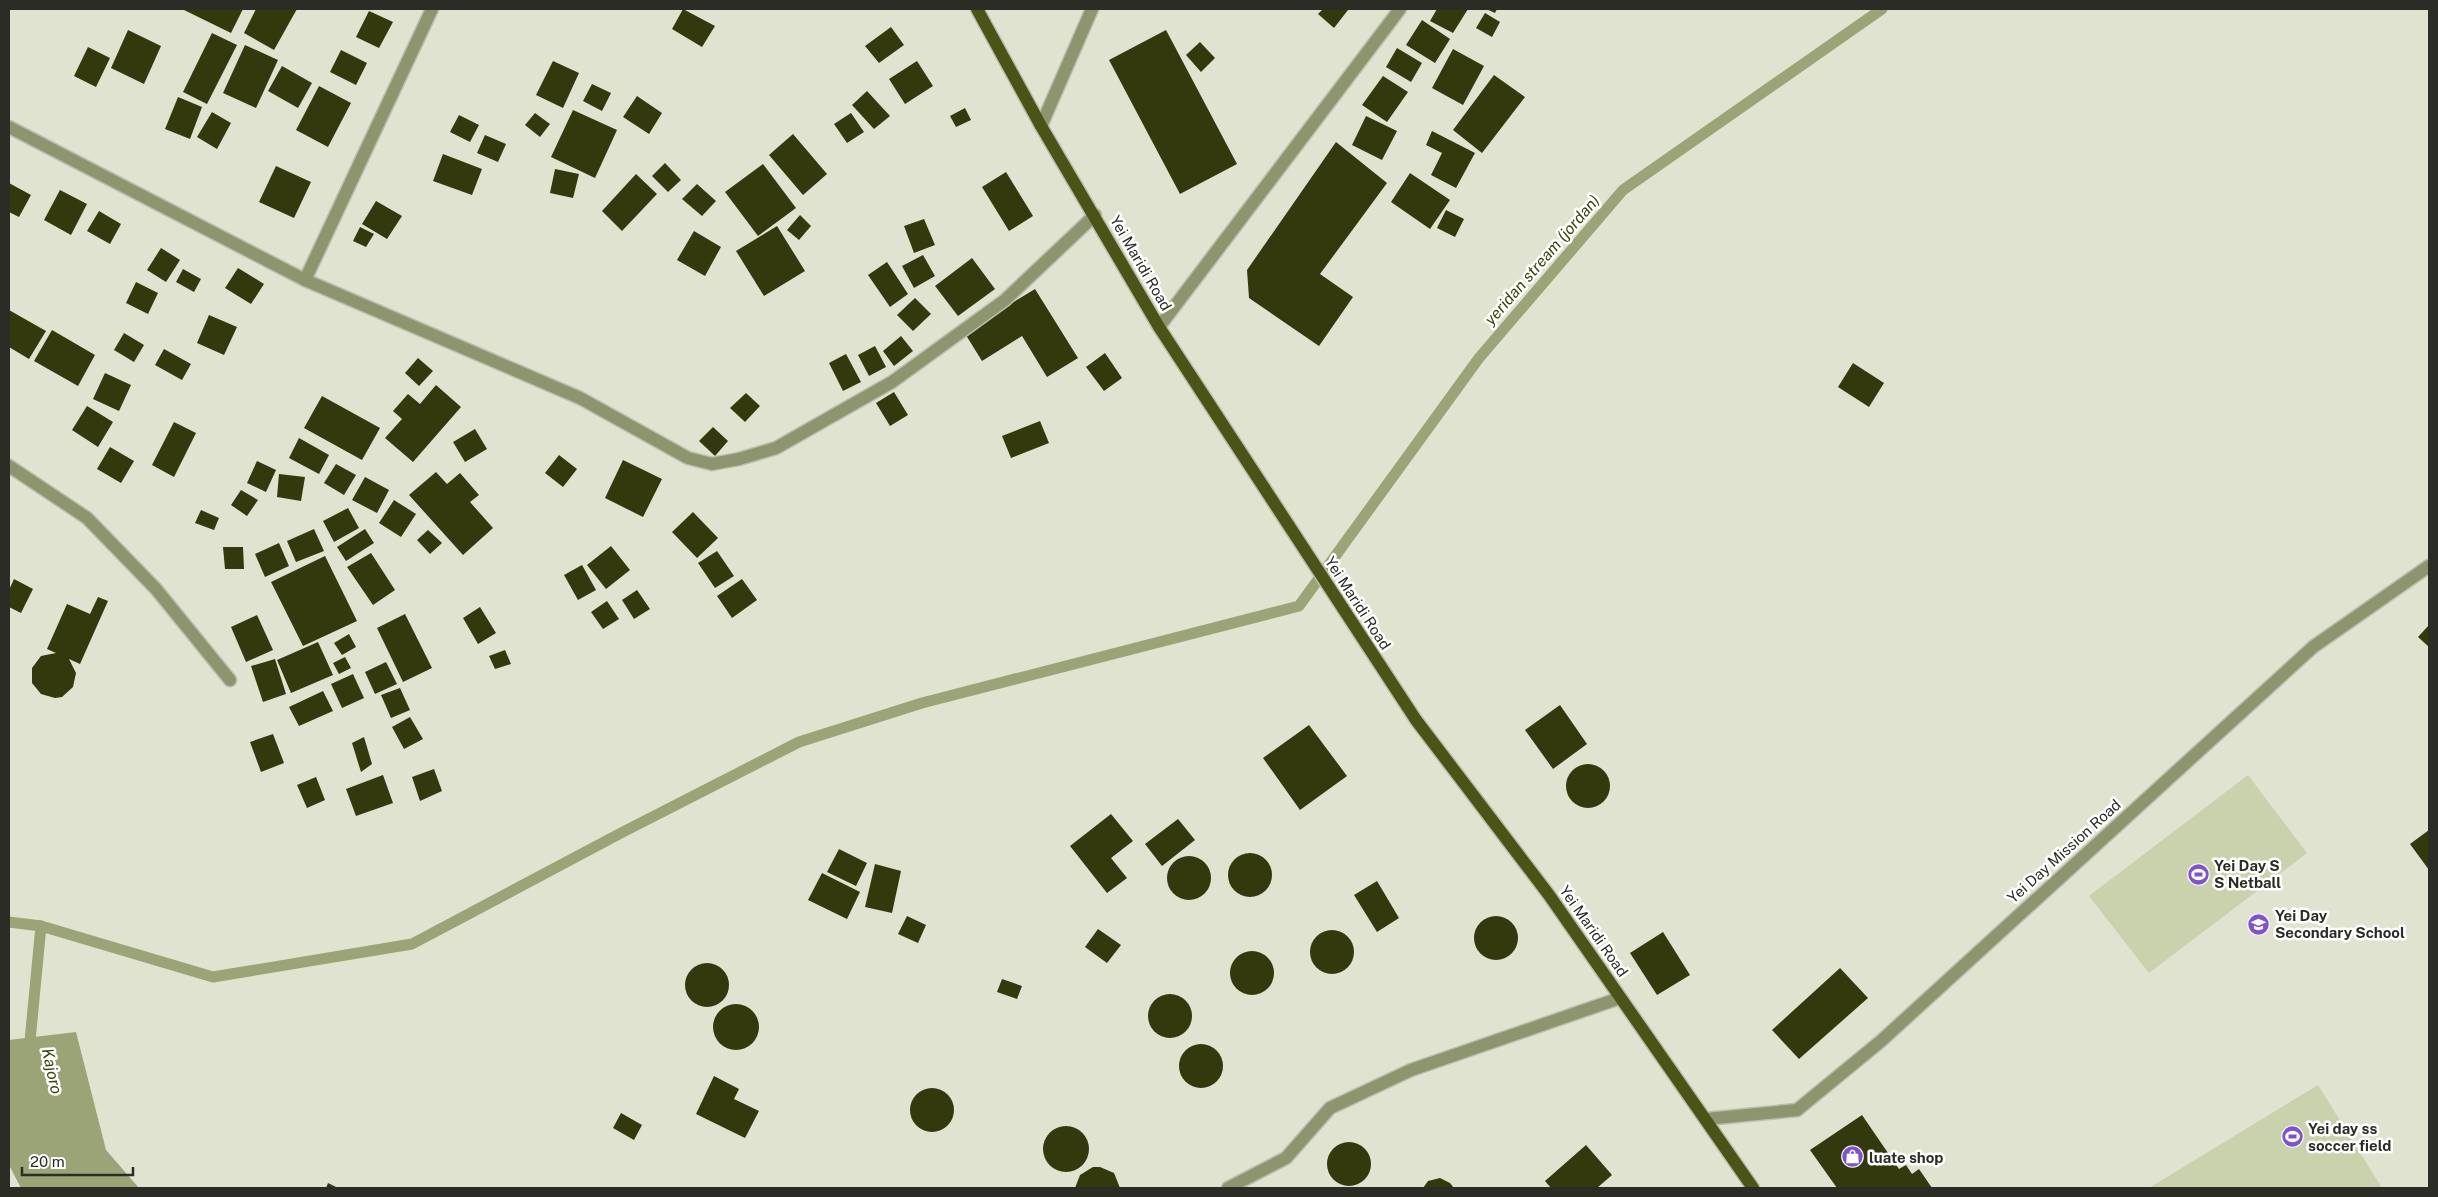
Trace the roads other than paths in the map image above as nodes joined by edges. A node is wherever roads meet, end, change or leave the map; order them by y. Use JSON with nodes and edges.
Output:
{"nodes":[{"id":1,"x":432,"y":9,"type":"edge"},
{"id":2,"x":977,"y":9,"type":"edge"},
{"id":3,"x":1092,"y":9,"type":"edge"},
{"id":4,"x":1400,"y":9,"type":"edge"},
{"id":5,"x":1041,"y":126,"type":"junction"},
{"id":6,"x":9,"y":127,"type":"edge"},
{"id":7,"x":1095,"y":215,"type":"junction"},
{"id":8,"x":305,"y":280,"type":"junction"},
{"id":9,"x":1159,"y":327,"type":"junction"},
{"id":10,"x":9,"y":466,"type":"edge"},
{"id":11,"x":2429,"y":566,"type":"edge"},
{"id":12,"x":230,"y":680,"type":"dead end"},
{"id":13,"x":1620,"y":998,"type":"junction"},
{"id":14,"x":1706,"y":1119,"type":"junction"},
{"id":15,"x":1228,"y":1188,"type":"edge"},
{"id":16,"x":1753,"y":1188,"type":"edge"}],
"edges":[{"from":1,"to":8,"type":"street"},
{"from":2,"to":5,"type":"main road","name":"Yei Maridi Road"},
{"from":3,"to":5,"type":"street"},
{"from":4,"to":9,"type":"street"},
{"from":5,"to":7,"type":"main road","name":"Yei Maridi Road"},
{"from":6,"to":8,"type":"street"},
{"from":7,"to":8,"type":"street"},
{"from":7,"to":9,"type":"main road","name":"Yei Maridi Road"},
{"from":9,"to":13,"type":"main road","name":"Yei Maridi Road"},
{"from":10,"to":12,"type":"street"},
{"from":11,"to":14,"type":"street","name":"Yei Day Mission Road"},
{"from":13,"to":14,"type":"main road","name":"Yei Maridi Road"},
{"from":13,"to":15,"type":"street"},
{"from":14,"to":16,"type":"main road","name":"Yei Maridi Road"}]}
